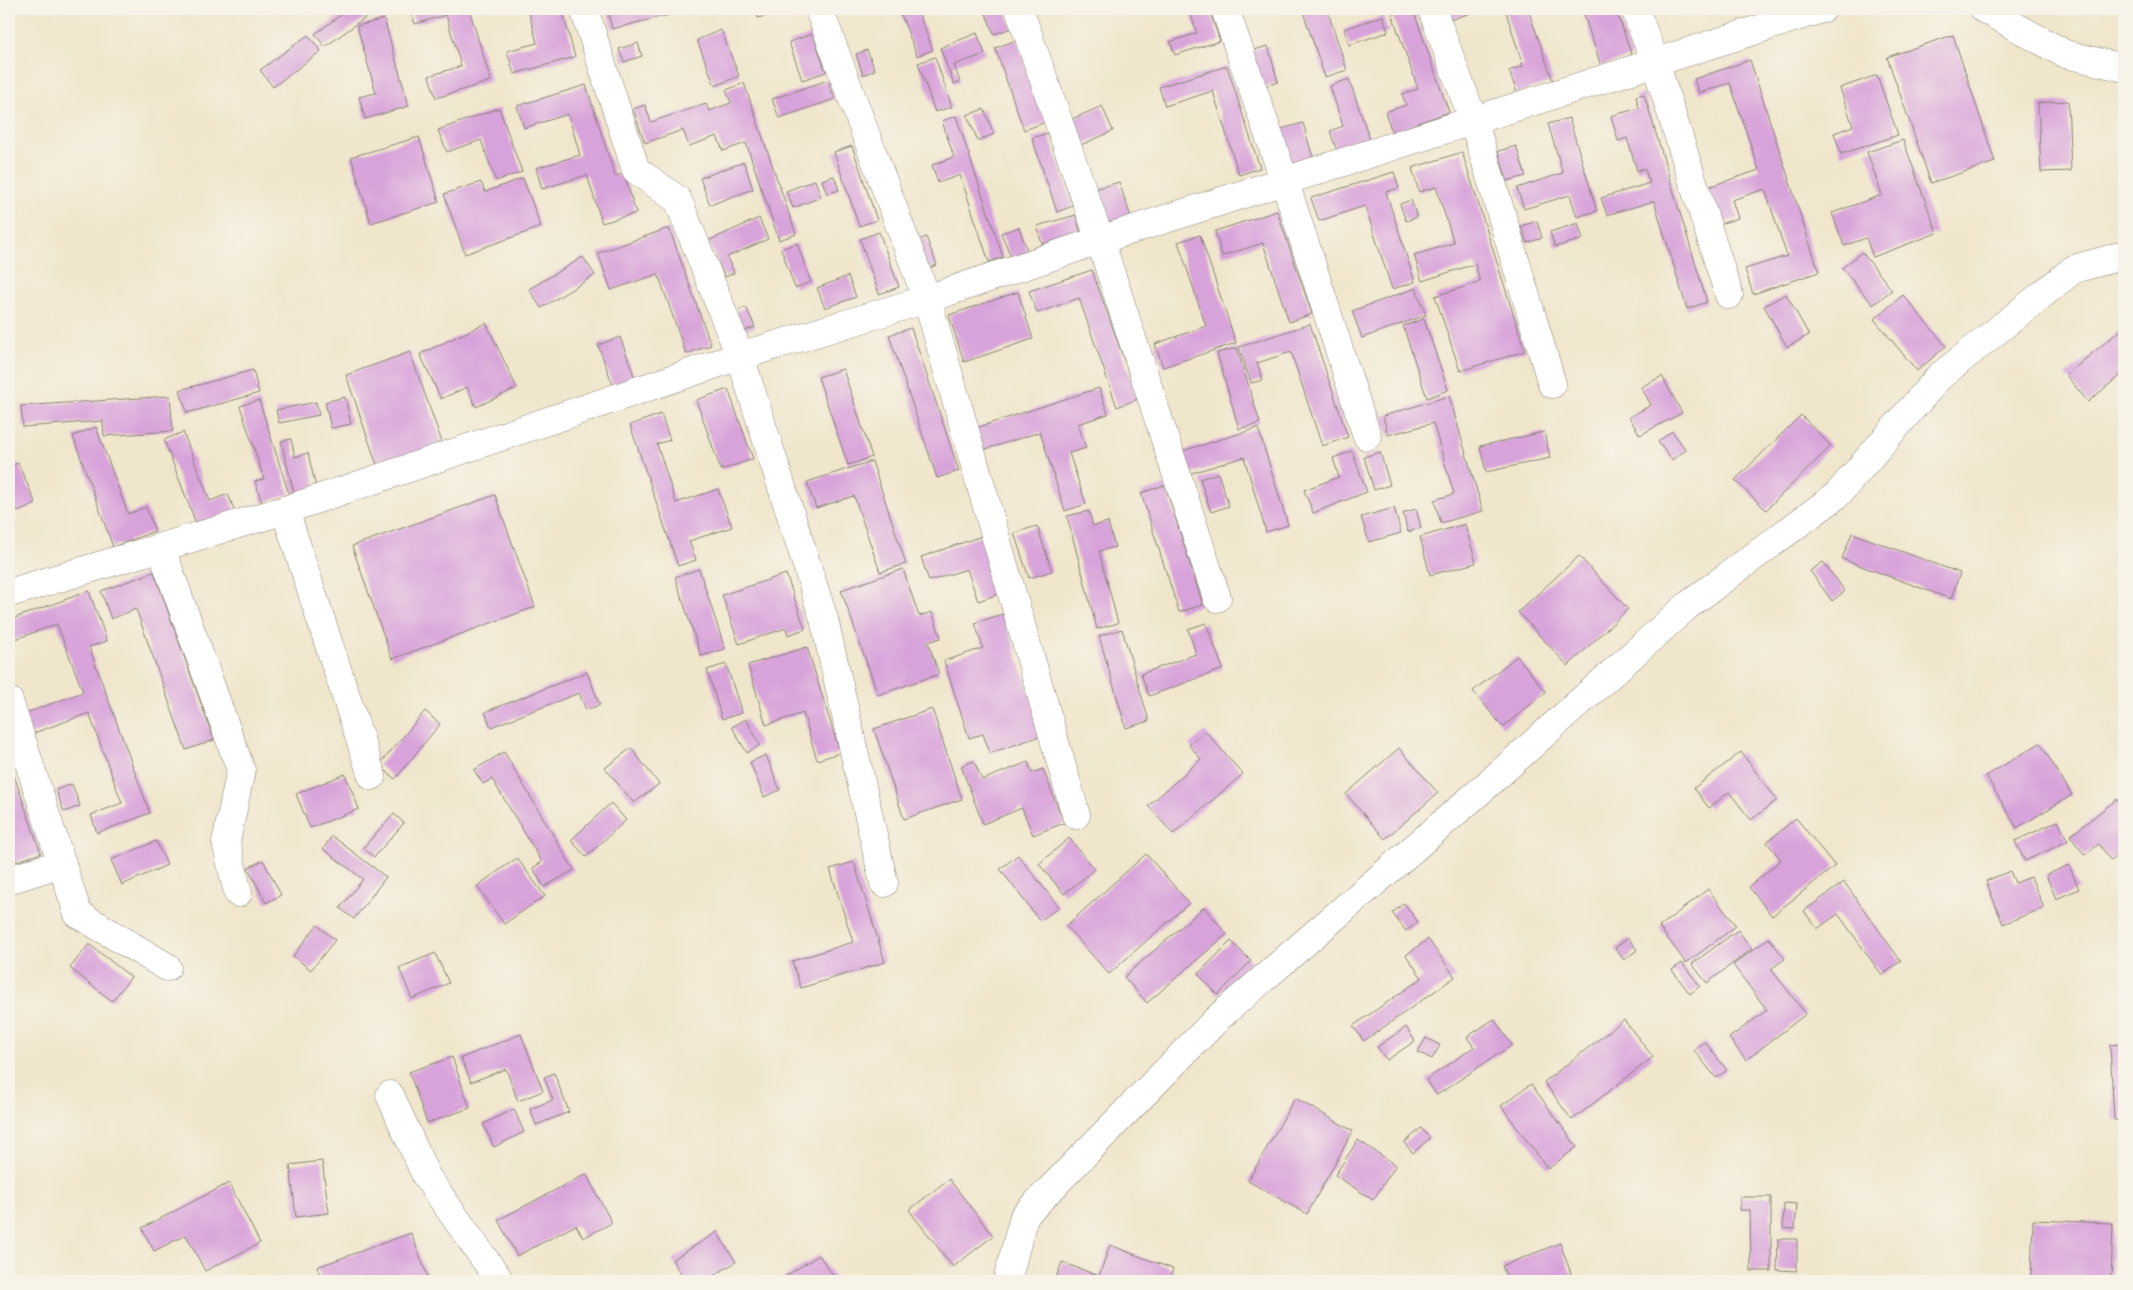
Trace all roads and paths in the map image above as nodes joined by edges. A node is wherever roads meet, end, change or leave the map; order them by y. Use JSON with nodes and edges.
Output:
{"nodes":[{"id":1,"x":584,"y":9,"type":"edge"},
{"id":2,"x":819,"y":9,"type":"edge"},
{"id":3,"x":1019,"y":9,"type":"edge"},
{"id":4,"x":1225,"y":9,"type":"edge"},
{"id":5,"x":1432,"y":9,"type":"edge"},
{"id":6,"x":1635,"y":9,"type":"edge"},
{"id":7,"x":1822,"y":9,"type":"edge"},
{"id":8,"x":1984,"y":9,"type":"edge"},
{"id":9,"x":1655,"y":62,"type":"junction"},
{"id":10,"x":2124,"y":68,"type":"edge"},
{"id":11,"x":1473,"y":119,"type":"junction"},
{"id":12,"x":1285,"y":182,"type":"junction"},
{"id":13,"x":1100,"y":240,"type":"junction"},
{"id":14,"x":2124,"y":255,"type":"edge"},
{"id":15,"x":1728,"y":295,"type":"dead end"},
{"id":16,"x":927,"y":299,"type":"junction"},
{"id":17,"x":740,"y":356,"type":"junction"},
{"id":18,"x":1552,"y":384,"type":"dead end"},
{"id":19,"x":1367,"y":436,"type":"dead end"},
{"id":20,"x":284,"y":510,"type":"junction"},
{"id":21,"x":161,"y":548,"type":"junction"},
{"id":22,"x":9,"y":593,"type":"edge"},
{"id":23,"x":1217,"y":598,"type":"dead end"},
{"id":24,"x":9,"y":701,"type":"edge"},
{"id":25,"x":372,"y":776,"type":"dead end"},
{"id":26,"x":1076,"y":815,"type":"dead end"},
{"id":27,"x":62,"y":863,"type":"junction"},
{"id":28,"x":9,"y":880,"type":"edge"},
{"id":29,"x":884,"y":883,"type":"dead end"},
{"id":30,"x":238,"y":893,"type":"dead end"},
{"id":31,"x":167,"y":967,"type":"dead end"},
{"id":32,"x":390,"y":1095,"type":"dead end"},
{"id":33,"x":500,"y":1281,"type":"edge"},
{"id":34,"x":1007,"y":1281,"type":"edge"}],
"edges":[{"from":1,"to":17,"type":"street"},
{"from":2,"to":16,"type":"street"},
{"from":3,"to":13,"type":"street"},
{"from":4,"to":12,"type":"street"},
{"from":5,"to":11,"type":"street"},
{"from":6,"to":9,"type":"street"},
{"from":7,"to":9,"type":"street"},
{"from":8,"to":10,"type":"street"},
{"from":9,"to":11,"type":"street"},
{"from":9,"to":15,"type":"street"},
{"from":11,"to":12,"type":"street"},
{"from":11,"to":18,"type":"street"},
{"from":12,"to":13,"type":"street"},
{"from":12,"to":19,"type":"street"},
{"from":13,"to":16,"type":"street"},
{"from":13,"to":23,"type":"street"},
{"from":14,"to":34,"type":"street"},
{"from":16,"to":17,"type":"street"},
{"from":16,"to":26,"type":"street"},
{"from":17,"to":20,"type":"street"},
{"from":17,"to":29,"type":"street"},
{"from":20,"to":21,"type":"street"},
{"from":20,"to":25,"type":"street"},
{"from":21,"to":22,"type":"street"},
{"from":21,"to":30,"type":"street"},
{"from":24,"to":27,"type":"street"},
{"from":27,"to":28,"type":"street"},
{"from":27,"to":31,"type":"street"},
{"from":32,"to":33,"type":"street"}]}
